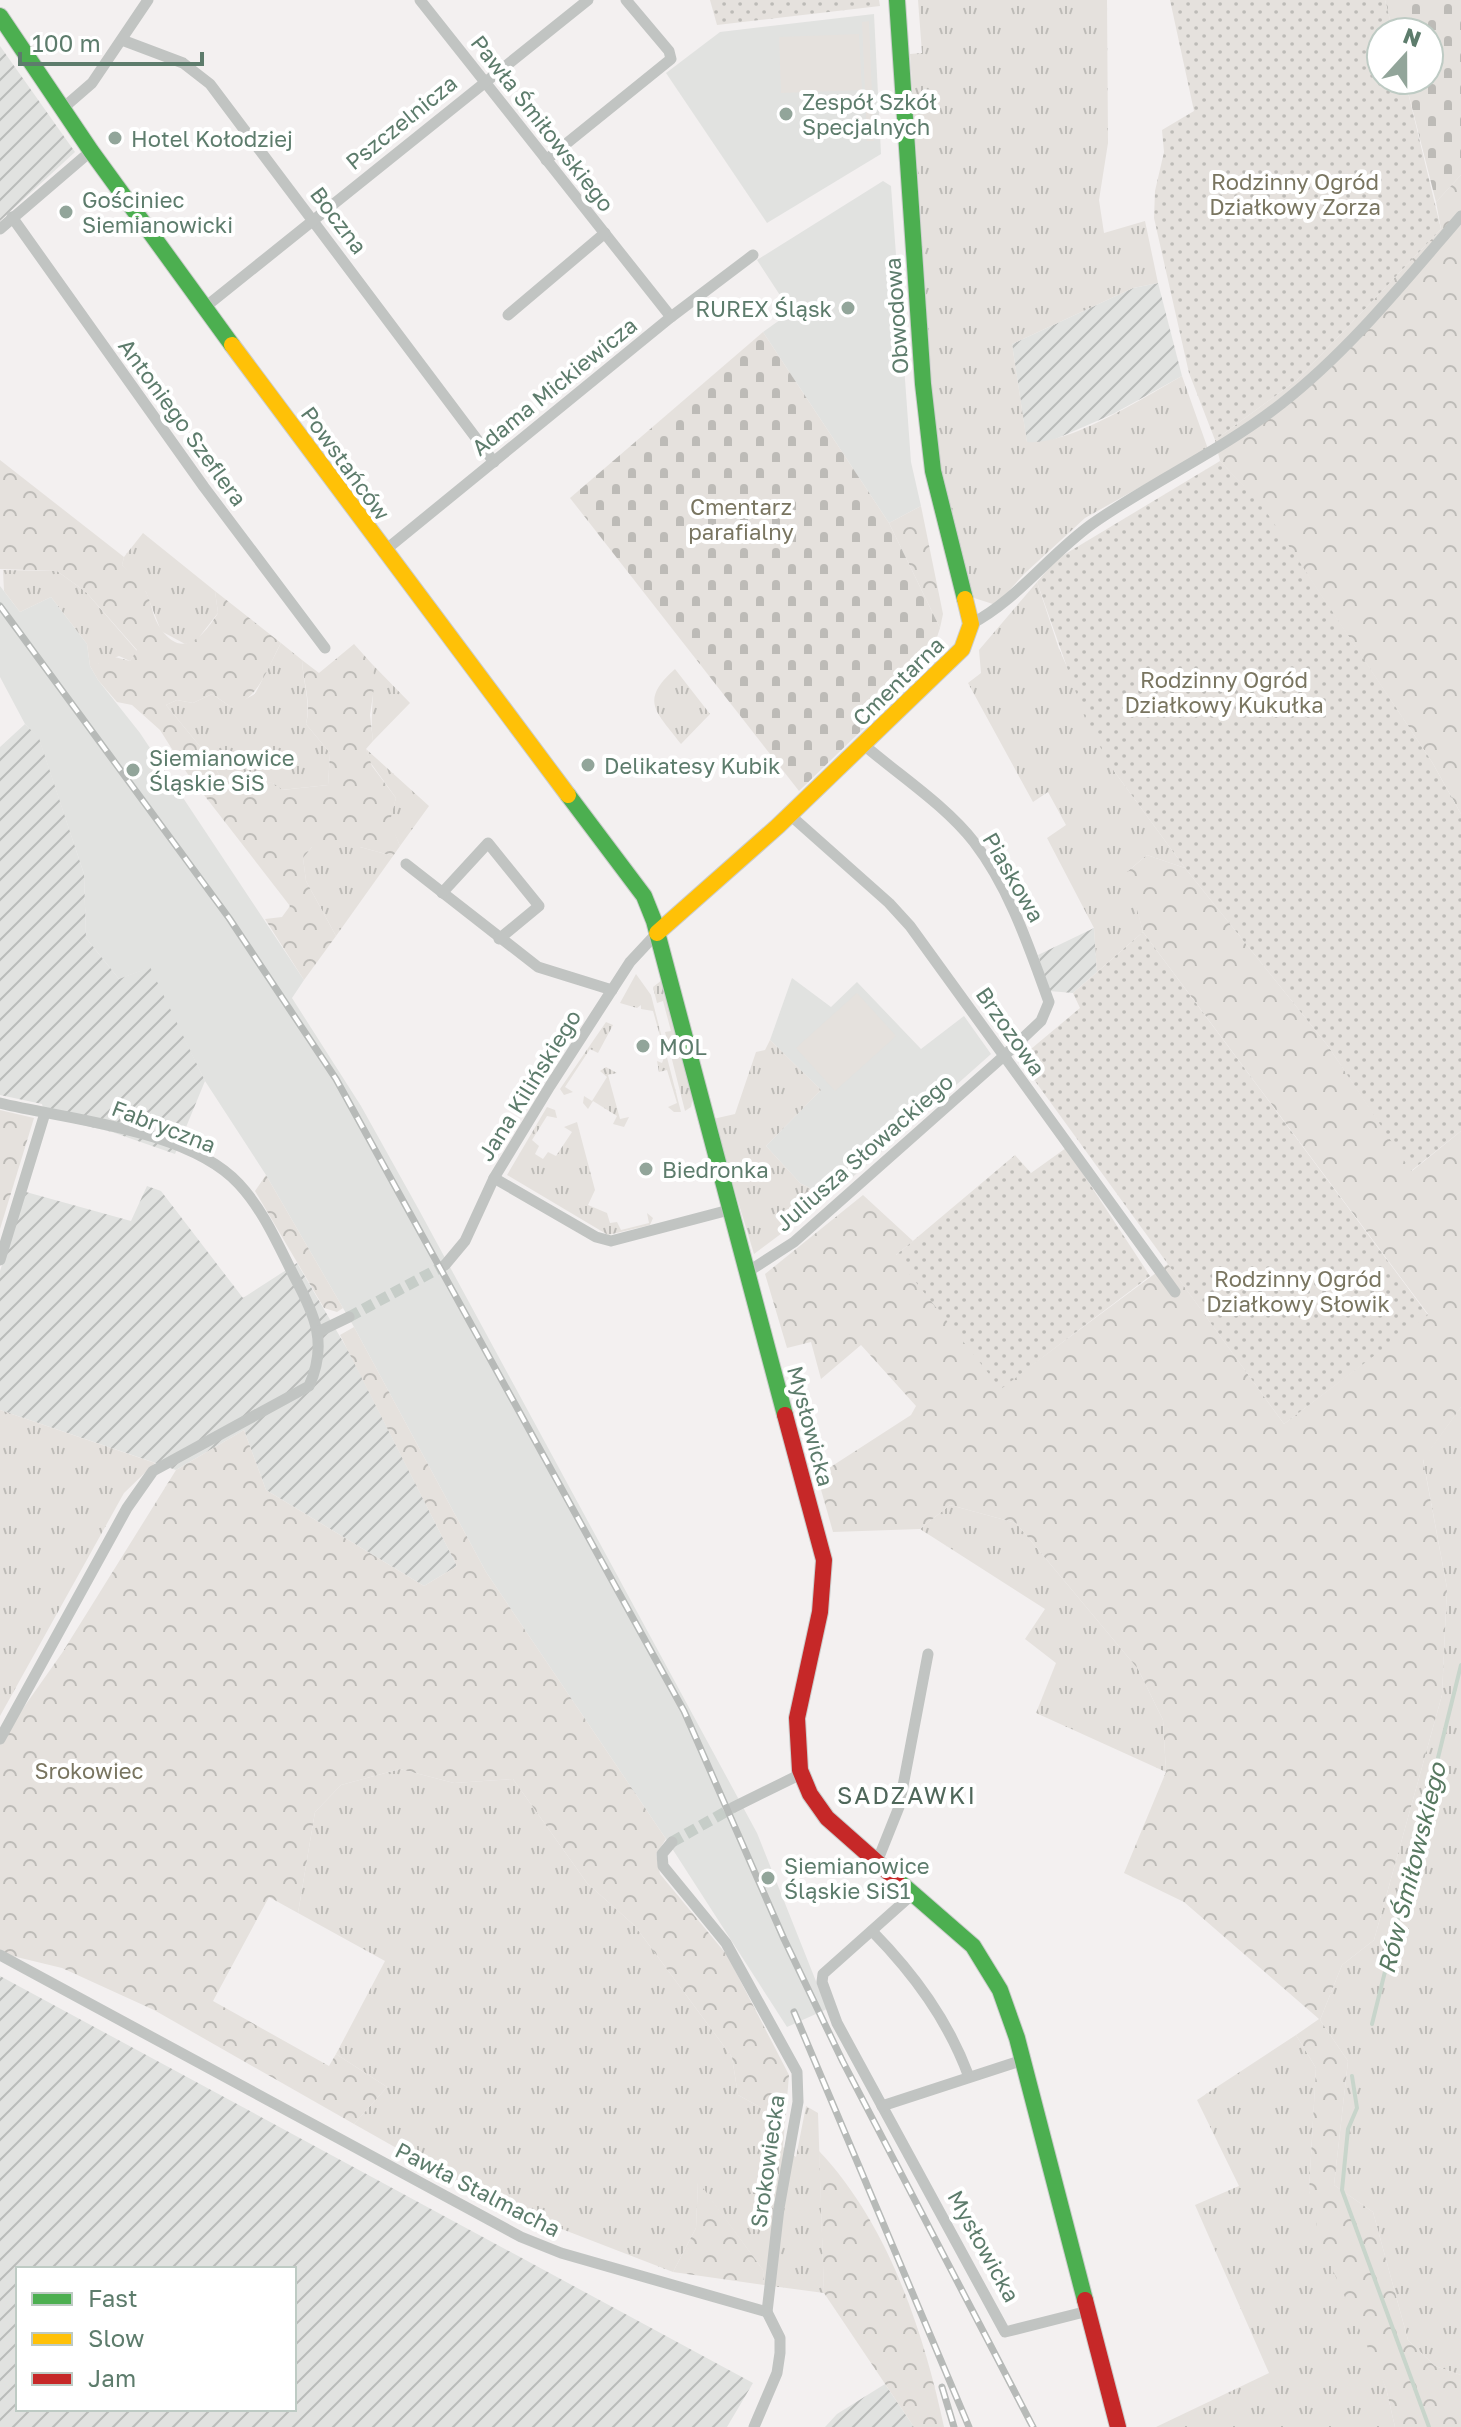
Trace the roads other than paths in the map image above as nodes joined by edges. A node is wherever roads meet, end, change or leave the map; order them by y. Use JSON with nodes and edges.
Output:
{"nodes":[{"id":1,"x":148,"y":0,"type":"edge"},
{"id":2,"x":420,"y":0,"type":"edge"},
{"id":3,"x":588,"y":0,"type":"edge"},
{"id":4,"x":626,"y":0,"type":"edge"},
{"id":5,"x":897,"y":0,"type":"edge"},
{"id":6,"x":0,"y":16,"type":"edge"},
{"id":7,"x":122,"y":40,"type":"junction"},
{"id":8,"x":484,"y":80,"type":"junction"},
{"id":9,"x":62,"y":109,"type":"junction"},
{"id":10,"x":91,"y":151,"type":"junction"},
{"id":11,"x":546,"y":160,"type":"junction"},
{"id":12,"x":1461,"y":216,"type":"edge"},
{"id":13,"x":12,"y":217,"type":"junction"},
{"id":14,"x":313,"y":219,"type":"junction"},
{"id":15,"x":0,"y":229,"type":"edge"},
{"id":16,"x":605,"y":233,"type":"junction"},
{"id":17,"x":753,"y":255,"type":"dead end"},
{"id":18,"x":204,"y":308,"type":"junction"},
{"id":19,"x":508,"y":315,"type":"dead end"},
{"id":20,"x":671,"y":317,"type":"junction"},
{"id":21,"x":494,"y":462,"type":"junction"},
{"id":22,"x":383,"y":552,"type":"junction"},
{"id":23,"x":971,"y":624,"type":"junction"},
{"id":24,"x":325,"y":648,"type":"dead end"},
{"id":25,"x":864,"y":745,"type":"junction"},
{"id":26,"x":790,"y":815,"type":"junction"},
{"id":27,"x":406,"y":864,"type":"dead end"},
{"id":28,"x":442,"y":893,"type":"junction"},
{"id":29,"x":657,"y":933,"type":"junction"},
{"id":30,"x":499,"y":939,"type":"junction"},
{"id":31,"x":612,"y":990,"type":"junction"},
{"id":32,"x":1005,"y":1055,"type":"junction"},
{"id":33,"x":0,"y":1103,"type":"edge"},
{"id":34,"x":45,"y":1113,"type":"junction"},
{"id":35,"x":494,"y":1178,"type":"junction"},
{"id":36,"x":729,"y":1210,"type":"junction"},
{"id":37,"x":0,"y":1260,"type":"edge"},
{"id":38,"x":445,"y":1265,"type":"tunnel mouth"},
{"id":39,"x":746,"y":1273,"type":"junction"},
{"id":40,"x":1175,"y":1292,"type":"dead end"},
{"id":41,"x":349,"y":1317,"type":"tunnel mouth"},
{"id":42,"x":320,"y":1331,"type":"junction"},
{"id":43,"x":928,"y":1654,"type":"dead end"},
{"id":44,"x":0,"y":1739,"type":"edge"},
{"id":45,"x":801,"y":1774,"type":"junction"},
{"id":46,"x":734,"y":1807,"type":"tunnel mouth"},
{"id":47,"x":672,"y":1842,"type":"dead end"},
{"id":48,"x":877,"y":1862,"type":"junction"},
{"id":49,"x":915,"y":1892,"type":"junction"},
{"id":50,"x":872,"y":1931,"type":"junction"},
{"id":51,"x":0,"y":1955,"type":"edge"},
{"id":52,"x":1023,"y":2060,"type":"junction"},
{"id":53,"x":969,"y":2077,"type":"junction"},
{"id":54,"x":882,"y":2106,"type":"junction"},
{"id":55,"x":1088,"y":2311,"type":"junction"},
{"id":56,"x":767,"y":2312,"type":"junction"},
{"id":57,"x":754,"y":2427,"type":"edge"},
{"id":58,"x":1118,"y":2427,"type":"edge"}],
"edges":[{"from":1,"to":7,"type":"street"},
{"from":2,"to":8,"type":"street","name":"Pawła Śmiłowskiego"},
{"from":3,"to":8,"type":"street","name":"Pszczelnicza"},
{"from":4,"to":11,"type":"street"},
{"from":5,"to":23,"type":"street","name":"Obwodowa"},
{"from":6,"to":9,"type":"street","name":"Powstańców"},
{"from":7,"to":9,"type":"street"},
{"from":7,"to":14,"type":"street","name":"Boczna"},
{"from":8,"to":11,"type":"street","name":"Pawła Śmiłowskiego"},
{"from":8,"to":14,"type":"street","name":"Pszczelnicza"},
{"from":9,"to":10,"type":"street","name":"Powstańców"},
{"from":10,"to":13,"type":"street"},
{"from":10,"to":18,"type":"street","name":"Powstańców"},
{"from":11,"to":16,"type":"street","name":"Pawła Śmiłowskiego"},
{"from":12,"to":23,"type":"street","name":"Cmentarna"},
{"from":13,"to":15,"type":"street"},
{"from":13,"to":24,"type":"street","name":"Antoniego Szeflera"},
{"from":14,"to":18,"type":"street","name":"Pszczelnicza"},
{"from":14,"to":21,"type":"street","name":"Boczna"},
{"from":16,"to":19,"type":"street","name":"Pawła Śmiłowskiego"},
{"from":16,"to":20,"type":"street","name":"Pawła Śmiłowskiego"},
{"from":17,"to":20,"type":"street","name":"Adama Mickiewicza"},
{"from":18,"to":22,"type":"street","name":"Powstańców"},
{"from":20,"to":21,"type":"street","name":"Adama Mickiewicza"},
{"from":21,"to":22,"type":"street","name":"Adama Mickiewicza"},
{"from":22,"to":29,"type":"street","name":"Powstańców"},
{"from":23,"to":25,"type":"street","name":"Cmentarna"},
{"from":25,"to":26,"type":"street","name":"Cmentarna"},
{"from":25,"to":32,"type":"street","name":"Piaskowa"},
{"from":26,"to":29,"type":"street","name":"Cmentarna"},
{"from":26,"to":32,"type":"street","name":"Brzozowa"},
{"from":27,"to":28,"type":"street"},
{"from":28,"to":30,"type":"street"},
{"from":28,"to":30,"type":"street"},
{"from":29,"to":31,"type":"street","name":"Jana Kilińskiego"},
{"from":29,"to":36,"type":"street","name":"Mysłowicka"},
{"from":30,"to":31,"type":"street"},
{"from":31,"to":35,"type":"street","name":"Jana Kilińskiego"},
{"from":32,"to":39,"type":"street","name":"Juliusza Słowackiego"},
{"from":32,"to":40,"type":"street","name":"Brzozowa"},
{"from":33,"to":34,"type":"street","name":"Fabryczna"},
{"from":34,"to":37,"type":"street"},
{"from":34,"to":42,"type":"street","name":"Fabryczna"},
{"from":35,"to":36,"type":"street"},
{"from":35,"to":38,"type":"street","name":"Jana Kilińskiego"},
{"from":36,"to":39,"type":"street","name":"Mysłowicka"},
{"from":39,"to":45,"type":"street","name":"Mysłowicka"},
{"from":41,"to":42,"type":"street"},
{"from":42,"to":44,"type":"street"},
{"from":43,"to":48,"type":"street"},
{"from":45,"to":46,"type":"street"},
{"from":45,"to":48,"type":"street","name":"Mysłowicka"},
{"from":47,"to":56,"type":"street","name":"Srokowiecka"},
{"from":48,"to":49,"type":"street","name":"Mysłowicka"},
{"from":49,"to":50,"type":"street","name":"Mysłowicka"},
{"from":49,"to":52,"type":"street","name":"Mysłowicka"},
{"from":50,"to":53,"type":"street"},
{"from":50,"to":54,"type":"street","name":"Mysłowicka"},
{"from":51,"to":56,"type":"street","name":"Pawła Stalmacha"},
{"from":52,"to":53,"type":"street"},
{"from":52,"to":55,"type":"street","name":"Mysłowicka"},
{"from":53,"to":54,"type":"street"},
{"from":54,"to":55,"type":"street","name":"Mysłowicka"},
{"from":55,"to":58,"type":"street","name":"Mysłowicka"},
{"from":56,"to":57,"type":"street","name":"Srokowiecka"}]}
